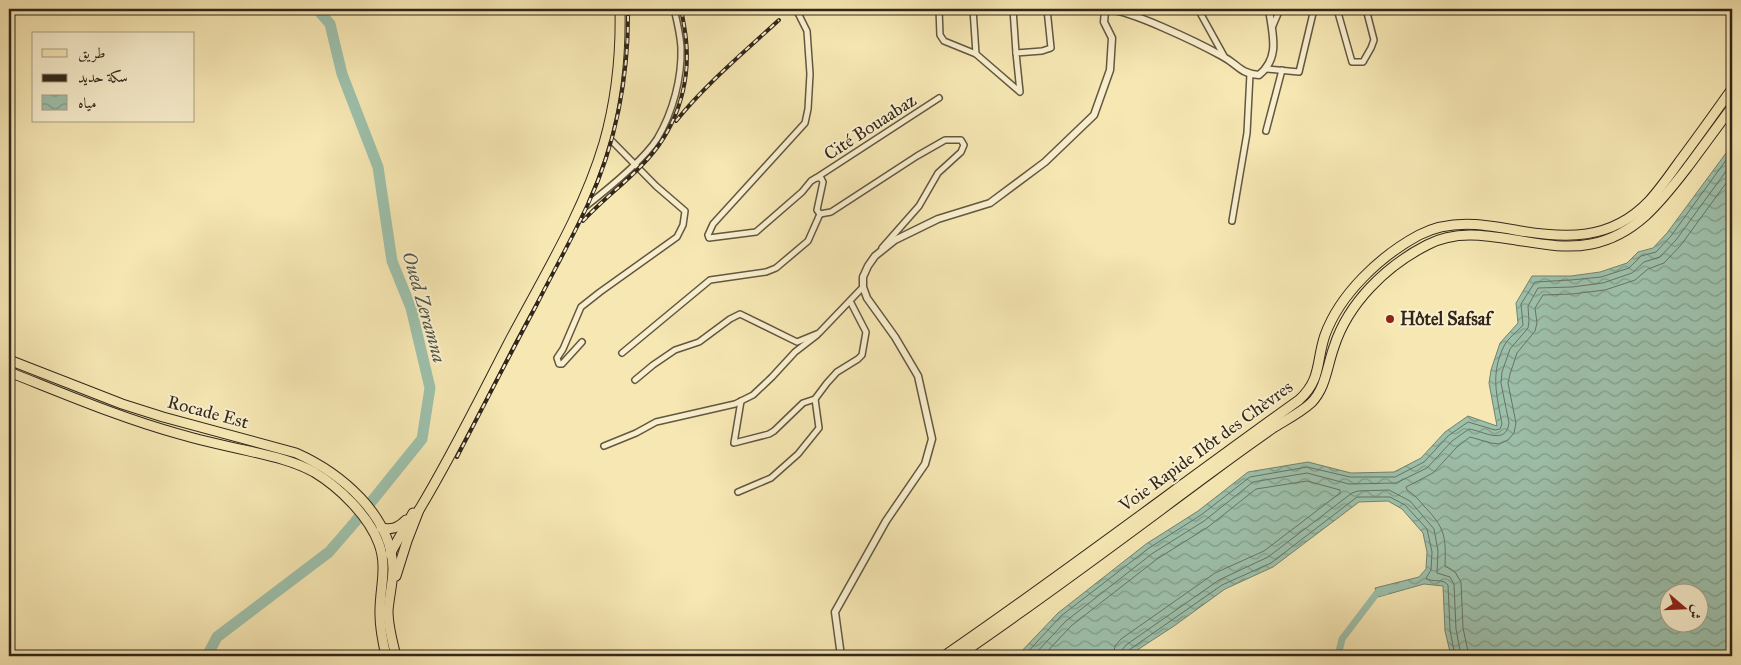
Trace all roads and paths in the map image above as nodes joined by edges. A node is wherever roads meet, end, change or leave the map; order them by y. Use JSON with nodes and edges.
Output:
{"nodes":[{"id":1,"x":620,"y":9,"type":"edge"},
{"id":2,"x":674,"y":9,"type":"edge"},
{"id":3,"x":796,"y":9,"type":"edge"},
{"id":4,"x":939,"y":9,"type":"edge"},
{"id":5,"x":973,"y":9,"type":"edge"},
{"id":6,"x":1013,"y":9,"type":"edge"},
{"id":7,"x":1047,"y":9,"type":"edge"},
{"id":8,"x":1102,"y":9,"type":"edge"},
{"id":9,"x":1198,"y":9,"type":"edge"},
{"id":10,"x":1269,"y":9,"type":"edge"},
{"id":11,"x":1280,"y":9,"type":"edge"},
{"id":12,"x":1314,"y":9,"type":"edge"},
{"id":13,"x":1337,"y":9,"type":"edge"},
{"id":14,"x":1366,"y":9,"type":"edge"},
{"id":15,"x":1271,"y":28,"type":"junction"},
{"id":16,"x":1016,"y":53,"type":"junction"},
{"id":17,"x":976,"y":54,"type":"junction"},
{"id":18,"x":1224,"y":57,"type":"junction"},
{"id":19,"x":1267,"y":69,"type":"junction"},
{"id":20,"x":1282,"y":70,"type":"junction"},
{"id":21,"x":1250,"y":74,"type":"junction"},
{"id":22,"x":1732,"y":89,"type":"edge"},
{"id":23,"x":939,"y":98,"type":"dead end"},
{"id":24,"x":1732,"y":107,"type":"edge"},
{"id":25,"x":1266,"y":131,"type":"dead end"},
{"id":26,"x":606,"y":134,"type":"junction"},
{"id":27,"x":634,"y":164,"type":"junction"},
{"id":28,"x":816,"y":178,"type":"junction"},
{"id":29,"x":576,"y":213,"type":"junction"},
{"id":30,"x":820,"y":214,"type":"junction"},
{"id":31,"x":1232,"y":222,"type":"dead end"},
{"id":32,"x":875,"y":256,"type":"junction"},
{"id":33,"x":863,"y":287,"type":"junction"},
{"id":34,"x":850,"y":301,"type":"junction"},
{"id":35,"x":819,"y":333,"type":"junction"},
{"id":36,"x":582,"y":342,"type":"dead end"},
{"id":37,"x":622,"y":353,"type":"dead end"},
{"id":38,"x":9,"y":360,"type":"edge"},
{"id":39,"x":9,"y":372,"type":"edge"},
{"id":40,"x":635,"y":380,"type":"dead end"},
{"id":41,"x":815,"y":399,"type":"junction"},
{"id":42,"x":741,"y":401,"type":"junction"},
{"id":43,"x":604,"y":446,"type":"dead end"},
{"id":44,"x":738,"y":492,"type":"dead end"},
{"id":45,"x":417,"y":509,"type":"junction"},
{"id":46,"x":377,"y":527,"type":"junction"},
{"id":47,"x":386,"y":551,"type":"junction"},
{"id":48,"x":388,"y":611,"type":"junction"},
{"id":49,"x":386,"y":656,"type":"edge"},
{"id":50,"x":396,"y":656,"type":"edge"},
{"id":51,"x":840,"y":656,"type":"edge"},
{"id":52,"x":944,"y":656,"type":"edge"},
{"id":53,"x":958,"y":656,"type":"edge"}],
"edges":[{"from":1,"to":26,"type":"main road"},
{"from":2,"to":27,"type":"street"},
{"from":3,"to":28,"type":"street","name":"Cité Bouaabaz"},
{"from":4,"to":17,"type":"street"},
{"from":5,"to":17,"type":"street"},
{"from":6,"to":16,"type":"street"},
{"from":7,"to":16,"type":"street"},
{"from":8,"to":18,"type":"street"},
{"from":8,"to":32,"type":"street"},
{"from":9,"to":18,"type":"street"},
{"from":10,"to":15,"type":"street"},
{"from":11,"to":15,"type":"street"},
{"from":12,"to":20,"type":"street"},
{"from":13,"to":14,"type":"street"},
{"from":15,"to":19,"type":"street"},
{"from":16,"to":17,"type":"street"},
{"from":18,"to":21,"type":"street"},
{"from":19,"to":20,"type":"street"},
{"from":19,"to":21,"type":"street"},
{"from":20,"to":25,"type":"street"},
{"from":21,"to":31,"type":"street"},
{"from":22,"to":52,"type":"main road","name":"Voie Rapide Ilôt des Chèvres"},
{"from":23,"to":28,"type":"street","name":"Cité Bouaabaz"},
{"from":24,"to":53,"type":"main road","name":"Voie Rapide Ilôt des Chèvres"},
{"from":26,"to":27,"type":"street"},
{"from":26,"to":29,"type":"main road"},
{"from":27,"to":29,"type":"street"},
{"from":27,"to":36,"type":"street"},
{"from":28,"to":30,"type":"street"},
{"from":29,"to":45,"type":"main road"},
{"from":30,"to":32,"type":"street"},
{"from":30,"to":37,"type":"street"},
{"from":32,"to":33,"type":"street"},
{"from":33,"to":34,"type":"street"},
{"from":33,"to":51,"type":"street"},
{"from":34,"to":35,"type":"street"},
{"from":34,"to":41,"type":"street"},
{"from":35,"to":40,"type":"street"},
{"from":35,"to":42,"type":"street"},
{"from":38,"to":46,"type":"main road","name":"Rocade Est"},
{"from":39,"to":46,"type":"main road","name":"Rocade Est"},
{"from":41,"to":42,"type":"street"},
{"from":41,"to":44,"type":"street"},
{"from":42,"to":43,"type":"street"},
{"from":45,"to":46,"type":"main road"},
{"from":45,"to":47,"type":"main road"},
{"from":45,"to":48,"type":"main road"},
{"from":46,"to":47,"type":"main road"},
{"from":47,"to":48,"type":"main road"},
{"from":47,"to":49,"type":"main road"},
{"from":48,"to":50,"type":"main road"}]}
